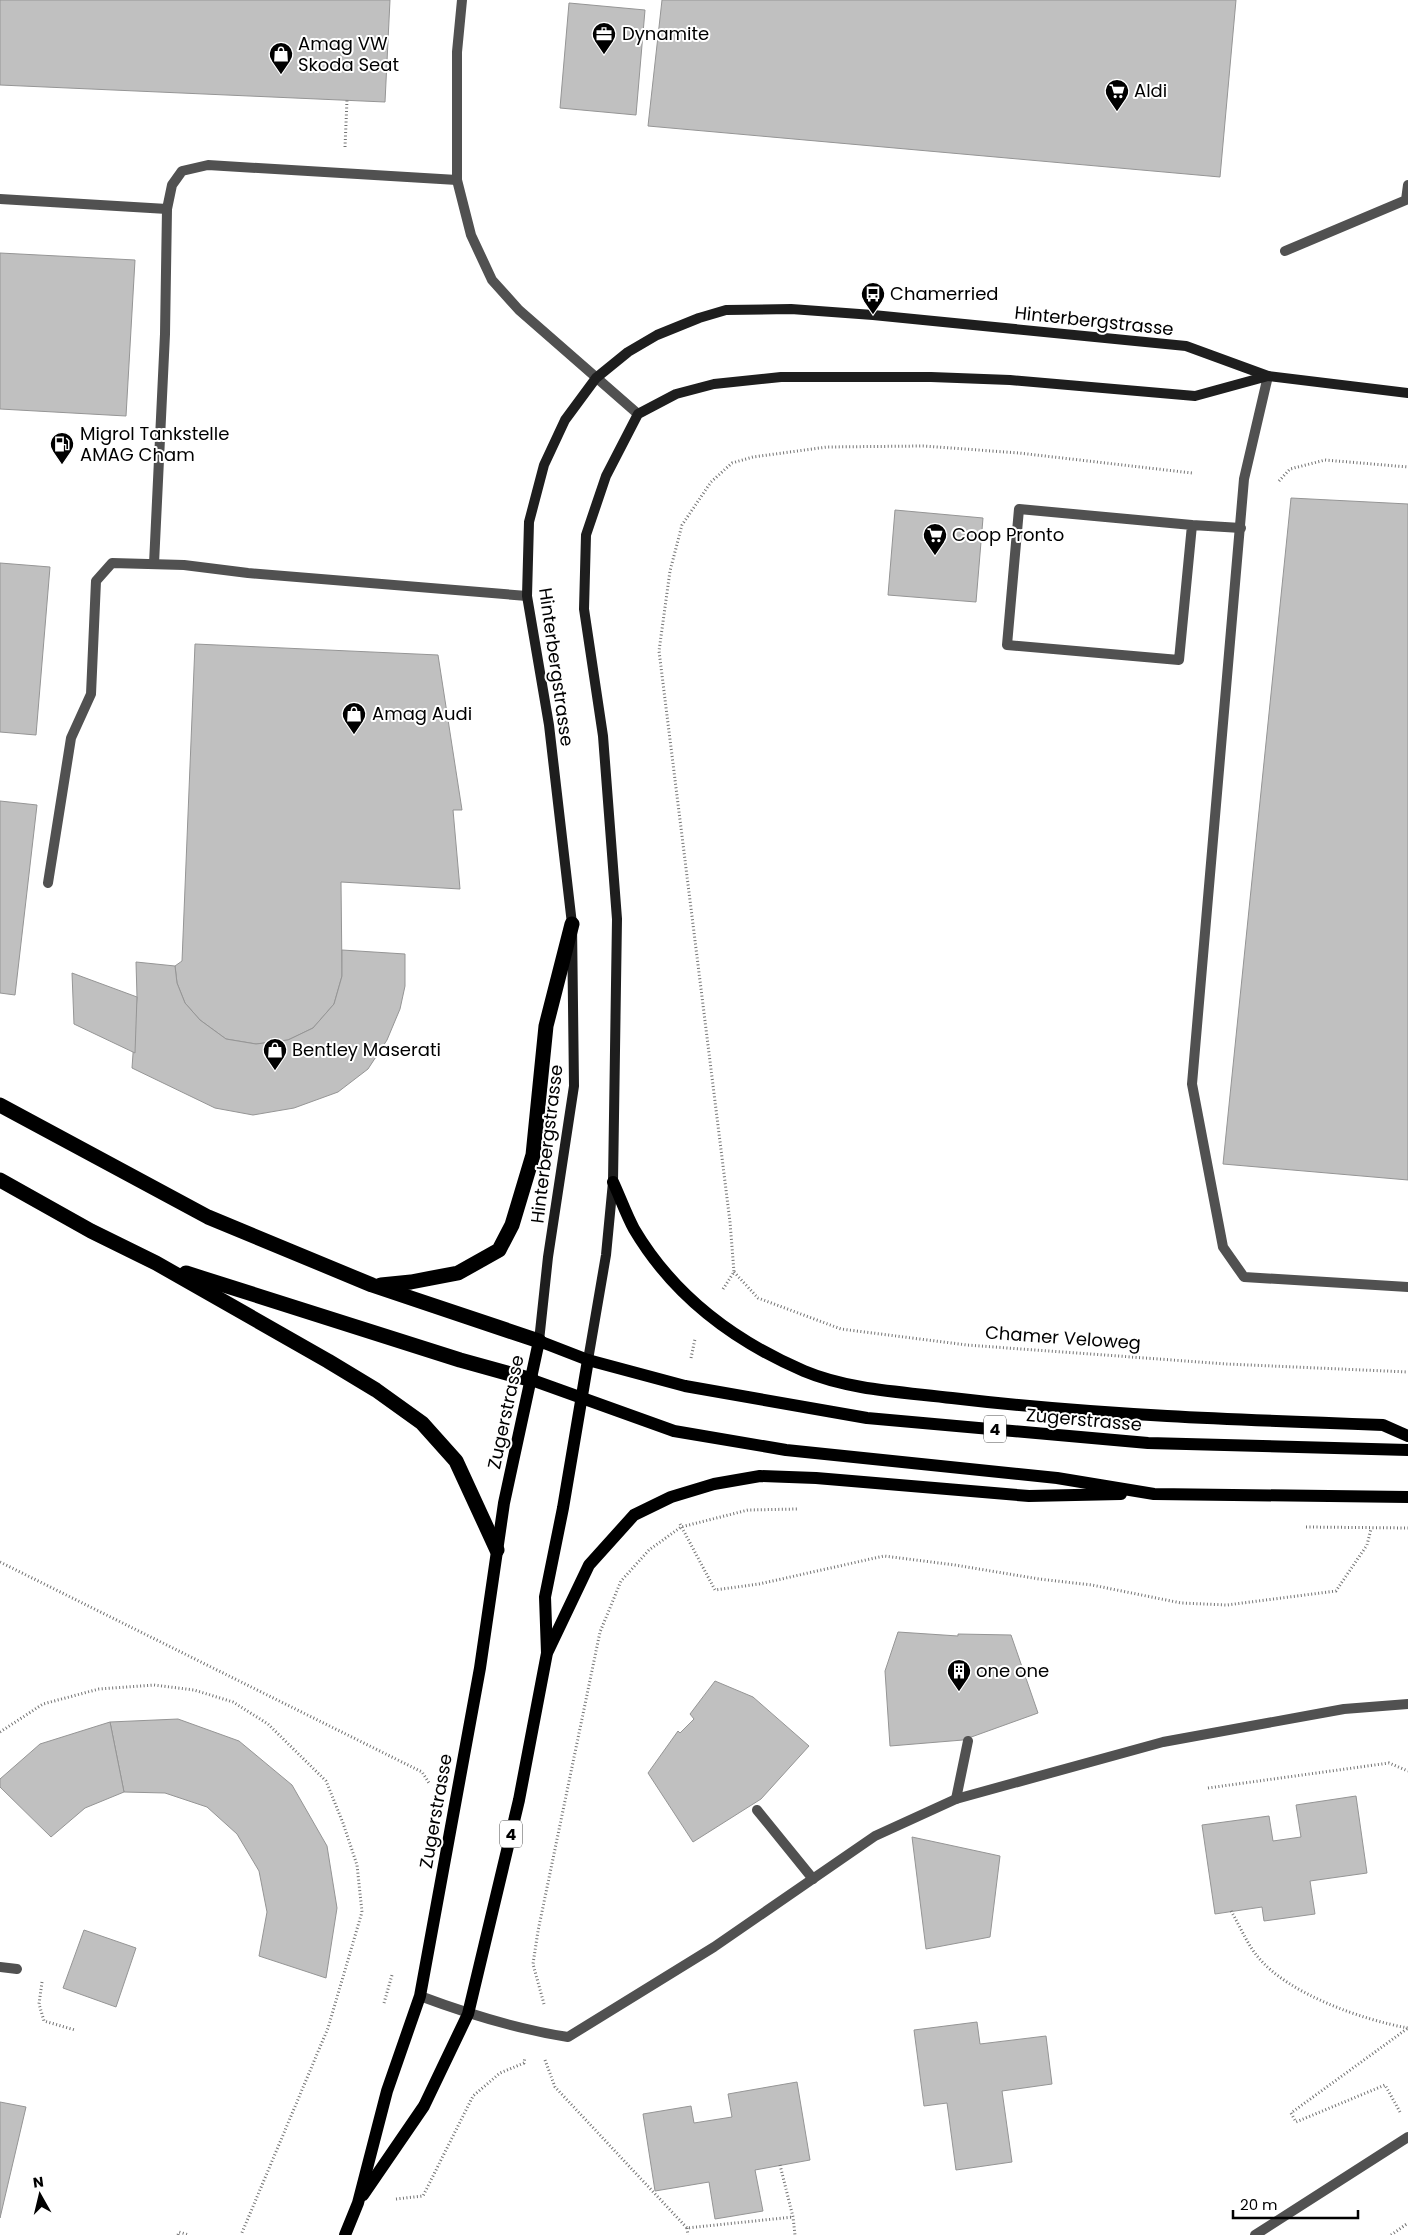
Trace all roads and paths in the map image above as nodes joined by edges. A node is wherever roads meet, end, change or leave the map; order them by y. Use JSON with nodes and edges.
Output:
{"nodes":[{"id":1,"x":462,"y":0,"type":"edge"},
{"id":2,"x":348,"y":100,"type":"dead end"},
{"id":3,"x":344,"y":173,"type":"junction"},
{"id":4,"x":457,"y":180,"type":"junction"},
{"id":5,"x":1408,"y":185,"type":"edge"},
{"id":6,"x":0,"y":199,"type":"edge"},
{"id":7,"x":167,"y":208,"type":"junction"},
{"id":8,"x":1285,"y":251,"type":"dead end"},
{"id":9,"x":1268,"y":376,"type":"junction"},
{"id":10,"x":596,"y":378,"type":"junction"},
{"id":11,"x":1408,"y":393,"type":"edge"},
{"id":12,"x":638,"y":414,"type":"junction"},
{"id":13,"x":1408,"y":467,"type":"edge"},
{"id":14,"x":1192,"y":473,"type":"dead end"},
{"id":15,"x":1280,"y":481,"type":"dead end"},
{"id":16,"x":1192,"y":525,"type":"junction"},
{"id":17,"x":1241,"y":528,"type":"junction"},
{"id":18,"x":154,"y":564,"type":"junction"},
{"id":19,"x":528,"y":596,"type":"junction"},
{"id":20,"x":48,"y":883,"type":"dead end"},
{"id":21,"x":572,"y":924,"type":"junction"},
{"id":22,"x":0,"y":1105,"type":"edge"},
{"id":23,"x":0,"y":1180,"type":"edge"},
{"id":24,"x":613,"y":1182,"type":"junction"},
{"id":25,"x":156,"y":1263,"type":"junction"},
{"id":26,"x":372,"y":1285,"type":"junction"},
{"id":27,"x":1408,"y":1287,"type":"edge"},
{"id":28,"x":539,"y":1341,"type":"junction"},
{"id":29,"x":588,"y":1360,"type":"junction"},
{"id":30,"x":1408,"y":1372,"type":"edge"},
{"id":31,"x":532,"y":1380,"type":"junction"},
{"id":32,"x":582,"y":1399,"type":"junction"},
{"id":33,"x":1408,"y":1436,"type":"edge"},
{"id":34,"x":1408,"y":1450,"type":"edge"},
{"id":35,"x":1154,"y":1494,"type":"junction"},
{"id":36,"x":1408,"y":1497,"type":"edge"},
{"id":37,"x":1371,"y":1529,"type":"dead end"},
{"id":38,"x":496,"y":1550,"type":"junction"},
{"id":39,"x":0,"y":1562,"type":"edge"},
{"id":40,"x":547,"y":1654,"type":"junction"},
{"id":41,"x":1408,"y":1704,"type":"edge"},
{"id":42,"x":0,"y":1732,"type":"edge"},
{"id":43,"x":968,"y":1741,"type":"dead end"},
{"id":44,"x":1408,"y":1771,"type":"edge"},
{"id":45,"x":1208,"y":1788,"type":"dead end"},
{"id":46,"x":428,"y":1793,"type":"dead end"},
{"id":47,"x":956,"y":1799,"type":"junction"},
{"id":48,"x":757,"y":1810,"type":"dead end"},
{"id":49,"x":813,"y":1878,"type":"junction"},
{"id":50,"x":1231,"y":1911,"type":"dead end"},
{"id":51,"x":394,"y":1966,"type":"dead end"},
{"id":52,"x":0,"y":1967,"type":"edge"},
{"id":53,"x":17,"y":1969,"type":"joint"},
{"id":54,"x":420,"y":1996,"type":"junction"},
{"id":55,"x":382,"y":2012,"type":"dead end"},
{"id":56,"x":468,"y":2014,"type":"junction"},
{"id":57,"x":1408,"y":2028,"type":"edge"},
{"id":58,"x":75,"y":2030,"type":"dead end"},
{"id":59,"x":534,"y":2032,"type":"junction"},
{"id":60,"x":1403,"y":2118,"type":"dead end"},
{"id":61,"x":1408,"y":2137,"type":"edge"},
{"id":62,"x":780,"y":2165,"type":"dead end"},
{"id":63,"x":423,"y":2196,"type":"dead end"},
{"id":64,"x":358,"y":2203,"type":"junction"},
{"id":65,"x":793,"y":2217,"type":"junction"},
{"id":66,"x":1408,"y":2223,"type":"edge"},
{"id":67,"x":687,"y":2228,"type":"junction"},
{"id":68,"x":178,"y":2235,"type":"edge"},
{"id":69,"x":189,"y":2235,"type":"edge"},
{"id":70,"x":241,"y":2235,"type":"edge"},
{"id":71,"x":345,"y":2235,"type":"edge"},
{"id":72,"x":688,"y":2235,"type":"edge"},
{"id":73,"x":795,"y":2235,"type":"edge"},
{"id":74,"x":1255,"y":2235,"type":"edge"},
{"id":75,"x":1391,"y":2235,"type":"edge"}],
"edges":[{"from":1,"to":4,"type":"street"},
{"from":2,"to":3,"type":"path"},
{"from":3,"to":4,"type":"street"},
{"from":3,"to":7,"type":"street"},
{"from":4,"to":10,"type":"street"},
{"from":5,"to":8,"type":"street"},
{"from":6,"to":7,"type":"street"},
{"from":7,"to":18,"type":"street"},
{"from":9,"to":10,"type":"street","name":"Hinterbergstrasse"},
{"from":9,"to":11,"type":"street","name":"Hinterbergstrasse"},
{"from":9,"to":12,"type":"street","name":"Hinterbergstrasse"},
{"from":9,"to":17,"type":"street"},
{"from":10,"to":12,"type":"street"},
{"from":10,"to":19,"type":"street","name":"Hinterbergstrasse"},
{"from":12,"to":24,"type":"street","name":"Hinterbergstrasse"},
{"from":13,"to":15,"type":"path"},
{"from":14,"to":30,"type":"path","name":"Chamer Veloweg"},
{"from":16,"to":16,"type":"street"},
{"from":16,"to":17,"type":"street"},
{"from":17,"to":27,"type":"street"},
{"from":18,"to":19,"type":"street"},
{"from":18,"to":20,"type":"street"},
{"from":19,"to":21,"type":"street","name":"Hinterbergstrasse"},
{"from":21,"to":26,"type":"highway"},
{"from":21,"to":28,"type":"street","name":"Hinterbergstrasse"},
{"from":22,"to":26,"type":"highway"},
{"from":23,"to":25,"type":"highway"},
{"from":24,"to":29,"type":"street","name":"Hinterbergstrasse"},
{"from":24,"to":33,"type":"main road"},
{"from":25,"to":31,"type":"highway"},
{"from":25,"to":38,"type":"highway"},
{"from":26,"to":28,"type":"highway"},
{"from":28,"to":29,"type":"main road","name":"Zugerstrasse","number":"4"},
{"from":28,"to":31,"type":"main road","name":"Zugerstrasse","number":"4"},
{"from":29,"to":32,"type":"main road","number":"4"},
{"from":29,"to":34,"type":"main road","name":"Zugerstrasse","number":"4"},
{"from":31,"to":32,"type":"main road","number":"4"},
{"from":31,"to":38,"type":"main road","name":"Zugerstrasse","number":"4"},
{"from":32,"to":35,"type":"main road","number":"4"},
{"from":32,"to":40,"type":"main road","name":"Zugerstrasse","number":"4"},
{"from":35,"to":36,"type":"main road","number":"4"},
{"from":35,"to":40,"type":"main road","number":"4"},
{"from":37,"to":59,"type":"path"},
{"from":38,"to":54,"type":"main road","name":"Zugerstrasse","number":"4"},
{"from":39,"to":46,"type":"path"},
{"from":40,"to":56,"type":"main road","name":"Zugerstrasse","number":"4"},
{"from":41,"to":47,"type":"street"},
{"from":42,"to":70,"type":"path"},
{"from":43,"to":47,"type":"street"},
{"from":44,"to":45,"type":"path"},
{"from":47,"to":49,"type":"street"},
{"from":48,"to":49,"type":"street"},
{"from":49,"to":59,"type":"street"},
{"from":50,"to":57,"type":"path"},
{"from":51,"to":55,"type":"path"},
{"from":52,"to":53,"type":"street"},
{"from":53,"to":58,"type":"path"},
{"from":54,"to":56,"type":"street"},
{"from":54,"to":64,"type":"main road","name":"Zugerstrasse","number":"4"},
{"from":56,"to":59,"type":"street"},
{"from":56,"to":64,"type":"main road","name":"Zugerstrasse","number":"4"},
{"from":57,"to":60,"type":"path"},
{"from":59,"to":63,"type":"path"},
{"from":59,"to":67,"type":"path"},
{"from":61,"to":74,"type":"street"},
{"from":62,"to":65,"type":"path"},
{"from":64,"to":71,"type":"main road","name":"Zugerstrasse","number":"4"},
{"from":65,"to":67,"type":"path"},
{"from":65,"to":73,"type":"path"},
{"from":66,"to":75,"type":"path"},
{"from":67,"to":72,"type":"path"},
{"from":68,"to":69,"type":"path"}]}
